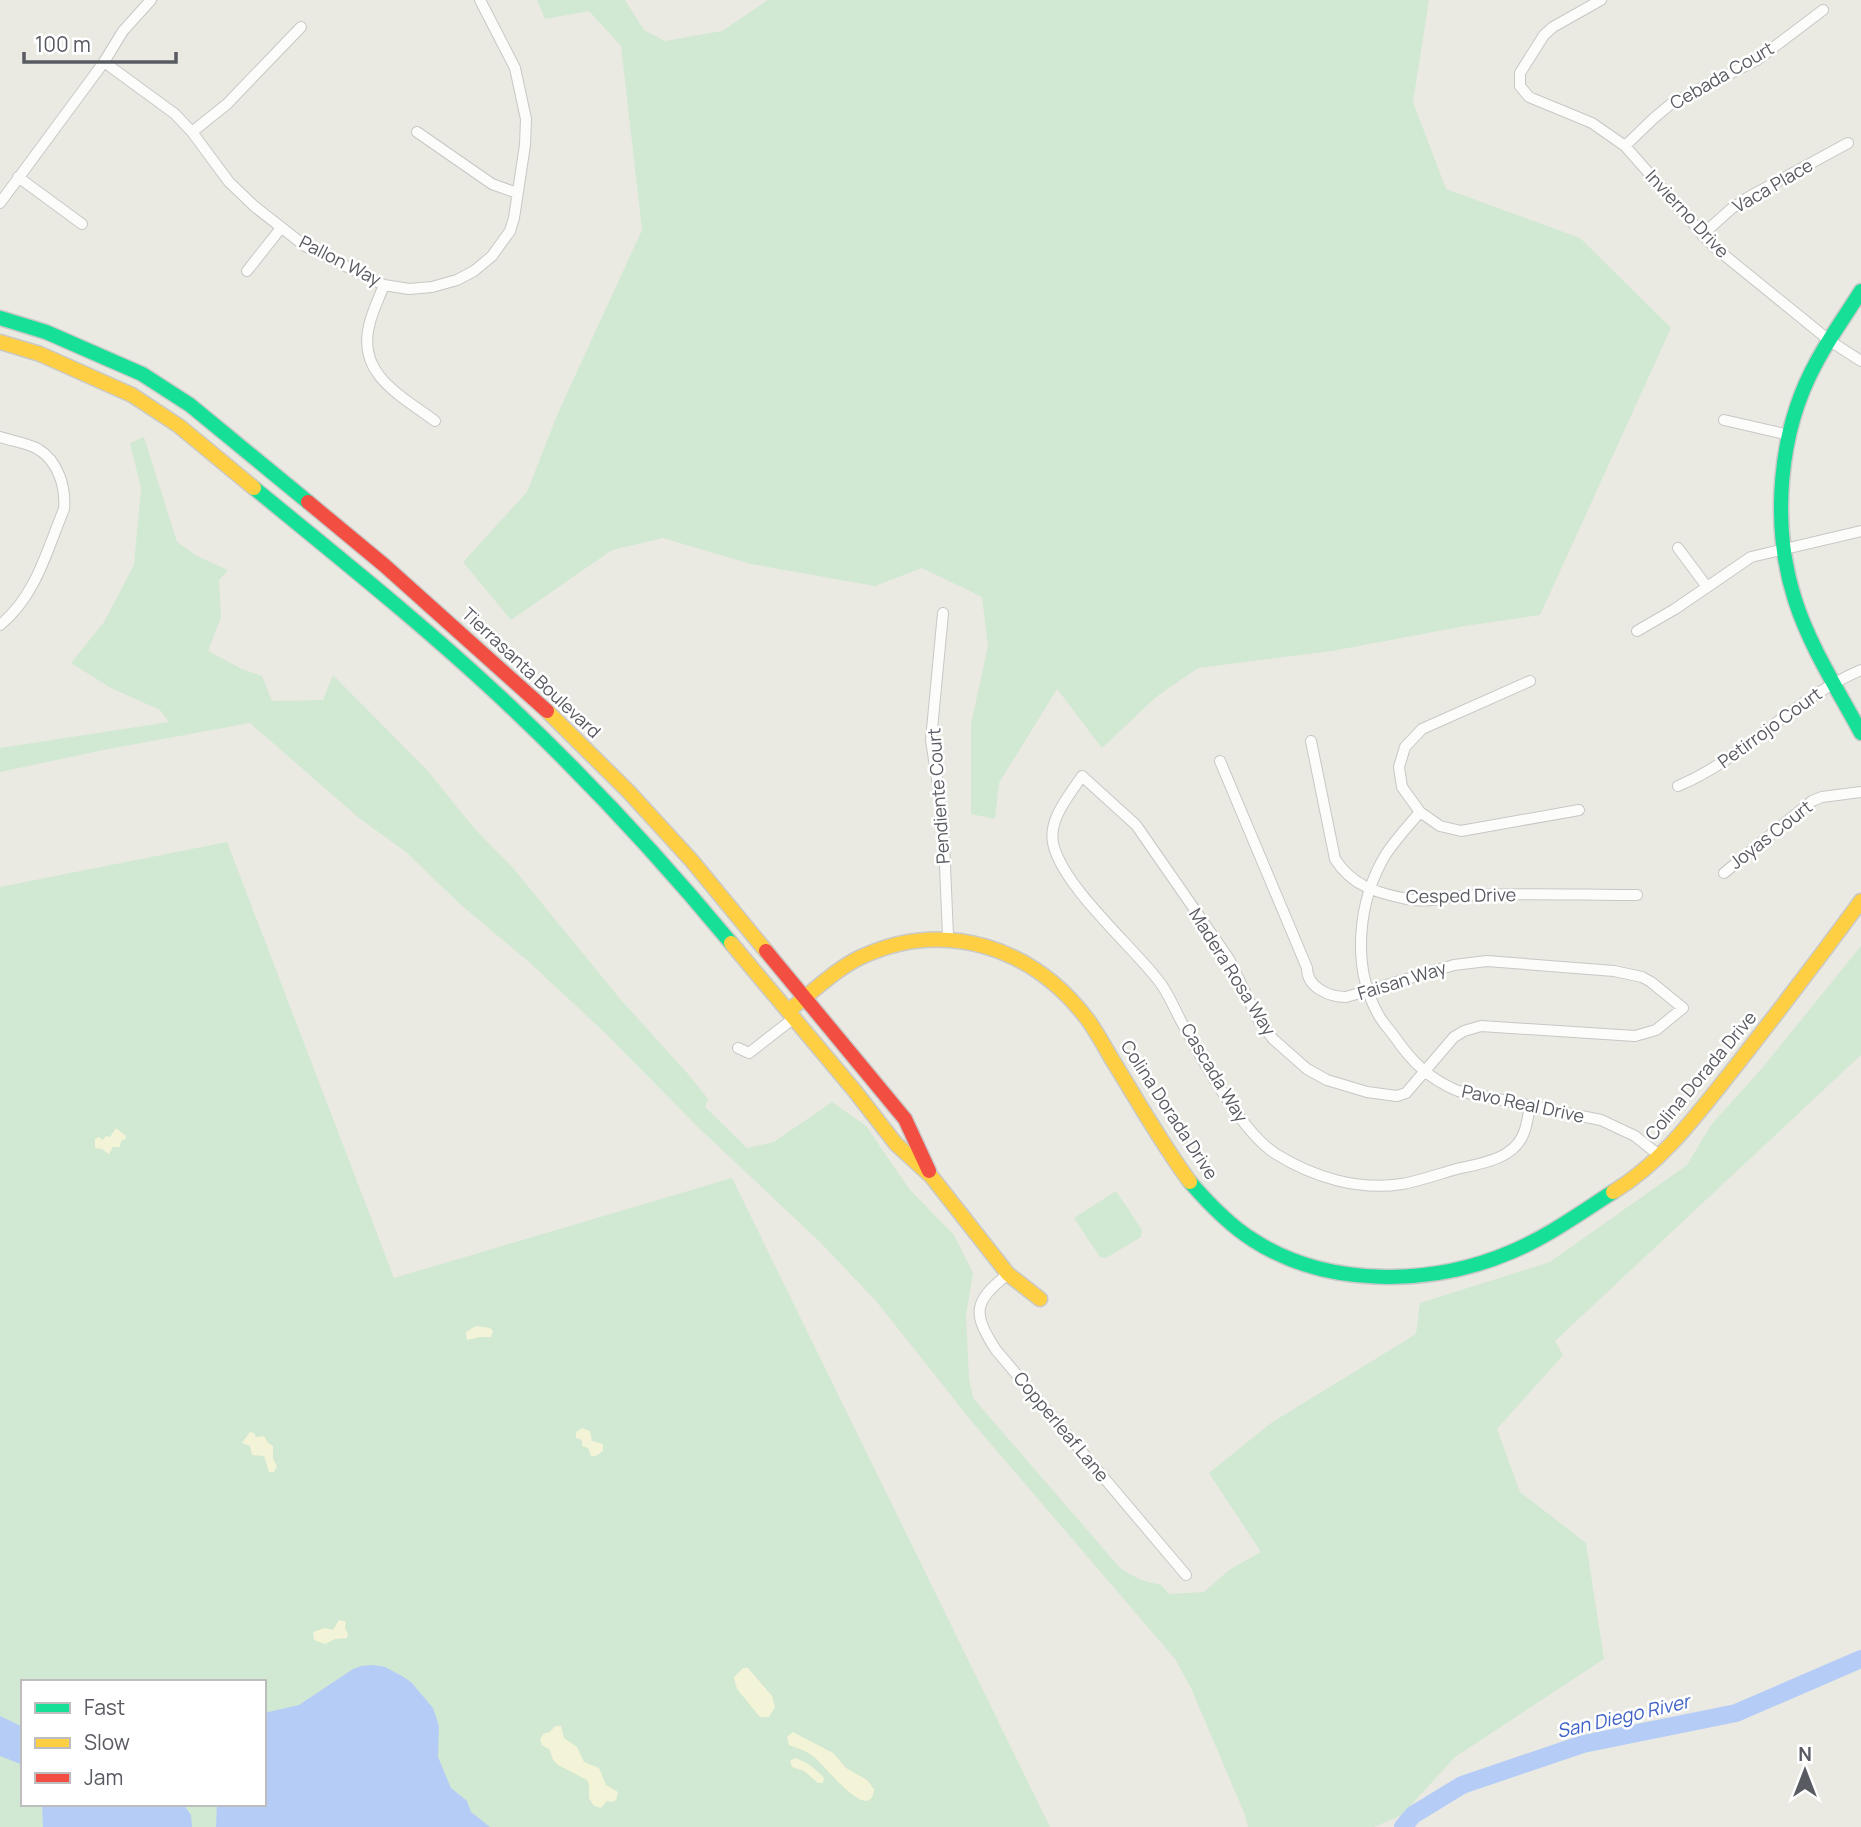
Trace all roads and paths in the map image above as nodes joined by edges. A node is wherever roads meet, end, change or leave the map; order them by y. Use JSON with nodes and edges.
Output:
{"nodes":[{"id":1,"x":151,"y":0,"type":"edge"},
{"id":2,"x":480,"y":0,"type":"edge"},
{"id":3,"x":1601,"y":0,"type":"edge"},
{"id":4,"x":1823,"y":10,"type":"dead end"},
{"id":5,"x":301,"y":27,"type":"dead end"},
{"id":6,"x":104,"y":62,"type":"junction"},
{"id":7,"x":192,"y":132,"type":"junction"},
{"id":8,"x":417,"y":132,"type":"dead end"},
{"id":9,"x":1848,"y":143,"type":"dead end"},
{"id":10,"x":1625,"y":146,"type":"junction"},
{"id":11,"x":18,"y":177,"type":"junction"},
{"id":12,"x":517,"y":193,"type":"junction"},
{"id":13,"x":0,"y":204,"type":"edge"},
{"id":14,"x":82,"y":224,"type":"dead end"},
{"id":15,"x":281,"y":228,"type":"junction"},
{"id":16,"x":1702,"y":235,"type":"junction"},
{"id":17,"x":247,"y":271,"type":"dead end"},
{"id":18,"x":384,"y":285,"type":"junction"},
{"id":19,"x":1861,"y":291,"type":"edge"},
{"id":20,"x":0,"y":318,"type":"edge"},
{"id":21,"x":1830,"y":341,"type":"junction"},
{"id":22,"x":0,"y":342,"type":"edge"},
{"id":23,"x":1861,"y":361,"type":"edge"},
{"id":24,"x":1724,"y":420,"type":"dead end"},
{"id":25,"x":435,"y":421,"type":"dead end"},
{"id":26,"x":1789,"y":435,"type":"junction"},
{"id":27,"x":0,"y":437,"type":"edge"},
{"id":28,"x":1861,"y":531,"type":"edge"},
{"id":29,"x":1678,"y":548,"type":"dead end"},
{"id":30,"x":1782,"y":548,"type":"junction"},
{"id":31,"x":1707,"y":587,"type":"junction"},
{"id":32,"x":943,"y":613,"type":"dead end"},
{"id":33,"x":0,"y":625,"type":"edge"},
{"id":34,"x":1637,"y":631,"type":"dead end"},
{"id":35,"x":439,"y":643,"type":"junction"},
{"id":36,"x":1861,"y":670,"type":"edge"},
{"id":37,"x":514,"y":681,"type":"junction"},
{"id":38,"x":1530,"y":681,"type":"dead end"},
{"id":39,"x":1834,"y":681,"type":"junction"},
{"id":40,"x":1861,"y":733,"type":"edge"},
{"id":41,"x":1311,"y":741,"type":"dead end"},
{"id":42,"x":1220,"y":761,"type":"dead end"},
{"id":43,"x":1082,"y":776,"type":"joint"},
{"id":44,"x":1678,"y":786,"type":"dead end"},
{"id":45,"x":1861,"y":792,"type":"edge"},
{"id":46,"x":1579,"y":810,"type":"dead end"},
{"id":47,"x":1420,"y":811,"type":"junction"},
{"id":48,"x":1724,"y":873,"type":"dead end"},
{"id":49,"x":1371,"y":890,"type":"junction"},
{"id":50,"x":1637,"y":895,"type":"dead end"},
{"id":51,"x":1861,"y":901,"type":"edge"},
{"id":52,"x":948,"y":936,"type":"junction"},
{"id":53,"x":1369,"y":992,"type":"junction"},
{"id":54,"x":804,"y":999,"type":"junction"},
{"id":55,"x":1683,"y":1008,"type":"joint"},
{"id":56,"x":791,"y":1014,"type":"junction"},
{"id":57,"x":738,"y":1048,"type":"dead end"},
{"id":58,"x":1424,"y":1073,"type":"junction"},
{"id":59,"x":1530,"y":1106,"type":"junction"},
{"id":60,"x":1660,"y":1156,"type":"junction"},
{"id":61,"x":931,"y":1176,"type":"junction"},
{"id":62,"x":1008,"y":1274,"type":"junction"},
{"id":63,"x":1040,"y":1299,"type":"dead end"},
{"id":64,"x":1186,"y":1575,"type":"dead end"}],
"edges":[{"from":1,"to":6,"type":"street"},
{"from":2,"to":12,"type":"street","name":"Pallon Way"},
{"from":3,"to":10,"type":"street","name":"Invierno Drive"},
{"from":4,"to":10,"type":"street","name":"Cebada Court"},
{"from":5,"to":7,"type":"street"},
{"from":6,"to":7,"type":"street","name":"Pallon Way"},
{"from":6,"to":11,"type":"street"},
{"from":7,"to":15,"type":"street","name":"Pallon Way"},
{"from":8,"to":12,"type":"street"},
{"from":9,"to":16,"type":"street","name":"Vaca Place"},
{"from":10,"to":16,"type":"street","name":"Invierno Drive"},
{"from":11,"to":13,"type":"street"},
{"from":11,"to":14,"type":"street"},
{"from":12,"to":18,"type":"street","name":"Pallon Way"},
{"from":15,"to":17,"type":"street"},
{"from":15,"to":18,"type":"street","name":"Pallon Way"},
{"from":16,"to":21,"type":"street","name":"Invierno Drive"},
{"from":18,"to":25,"type":"street"},
{"from":19,"to":21,"type":"street"},
{"from":20,"to":37,"type":"street","name":"Tierrasanta Boulevard"},
{"from":21,"to":23,"type":"street","name":"Invierno Drive"},
{"from":21,"to":26,"type":"street"},
{"from":22,"to":35,"type":"street","name":"Tierrasanta Boulevard"},
{"from":24,"to":26,"type":"street"},
{"from":26,"to":30,"type":"street"},
{"from":27,"to":33,"type":"street"},
{"from":28,"to":30,"type":"street"},
{"from":29,"to":31,"type":"street"},
{"from":30,"to":31,"type":"street"},
{"from":30,"to":39,"type":"street"},
{"from":31,"to":34,"type":"street"},
{"from":32,"to":52,"type":"street","name":"Pendiente Court"},
{"from":35,"to":37,"type":"street"},
{"from":35,"to":56,"type":"street","name":"Tierrasanta Boulevard"},
{"from":36,"to":39,"type":"street","name":"Petirrojo Court"},
{"from":37,"to":54,"type":"street","name":"Tierrasanta Boulevard"},
{"from":38,"to":47,"type":"street"},
{"from":39,"to":40,"type":"street"},
{"from":39,"to":44,"type":"street","name":"Petirrojo Court"},
{"from":41,"to":49,"type":"street","name":"Cesped Drive"},
{"from":42,"to":53,"type":"street","name":"Faisan Way"},
{"from":43,"to":58,"type":"street","name":"Madera Rosa Way"},
{"from":43,"to":59,"type":"street","name":"Cascada Way"},
{"from":45,"to":48,"type":"street","name":"Joyas Court"},
{"from":46,"to":47,"type":"street"},
{"from":47,"to":49,"type":"street","name":"Pavo Real Drive"},
{"from":49,"to":50,"type":"street","name":"Cesped Drive"},
{"from":49,"to":53,"type":"street","name":"Pavo Real Drive"},
{"from":51,"to":60,"type":"street","name":"Colina Dorada Drive"},
{"from":52,"to":54,"type":"street","name":"Colina Dorada Drive"},
{"from":52,"to":60,"type":"street","name":"Colina Dorada Drive"},
{"from":53,"to":55,"type":"street","name":"Faisan Way"},
{"from":53,"to":58,"type":"street","name":"Pavo Real Drive"},
{"from":54,"to":56,"type":"street","name":"Colina Dorada Drive"},
{"from":54,"to":61,"type":"street","name":"Tierrasanta Boulevard"},
{"from":55,"to":58,"type":"street","name":"Madera Rosa Way"},
{"from":56,"to":57,"type":"street"},
{"from":56,"to":61,"type":"street","name":"Tierrasanta Boulevard"},
{"from":58,"to":59,"type":"street","name":"Pavo Real Drive"},
{"from":59,"to":60,"type":"street","name":"Pavo Real Drive"},
{"from":61,"to":62,"type":"street","name":"Tierrasanta Boulevard"},
{"from":62,"to":63,"type":"street","name":"Tierrasanta Boulevard"},
{"from":62,"to":64,"type":"street","name":"Copperleaf Lane"}]}
